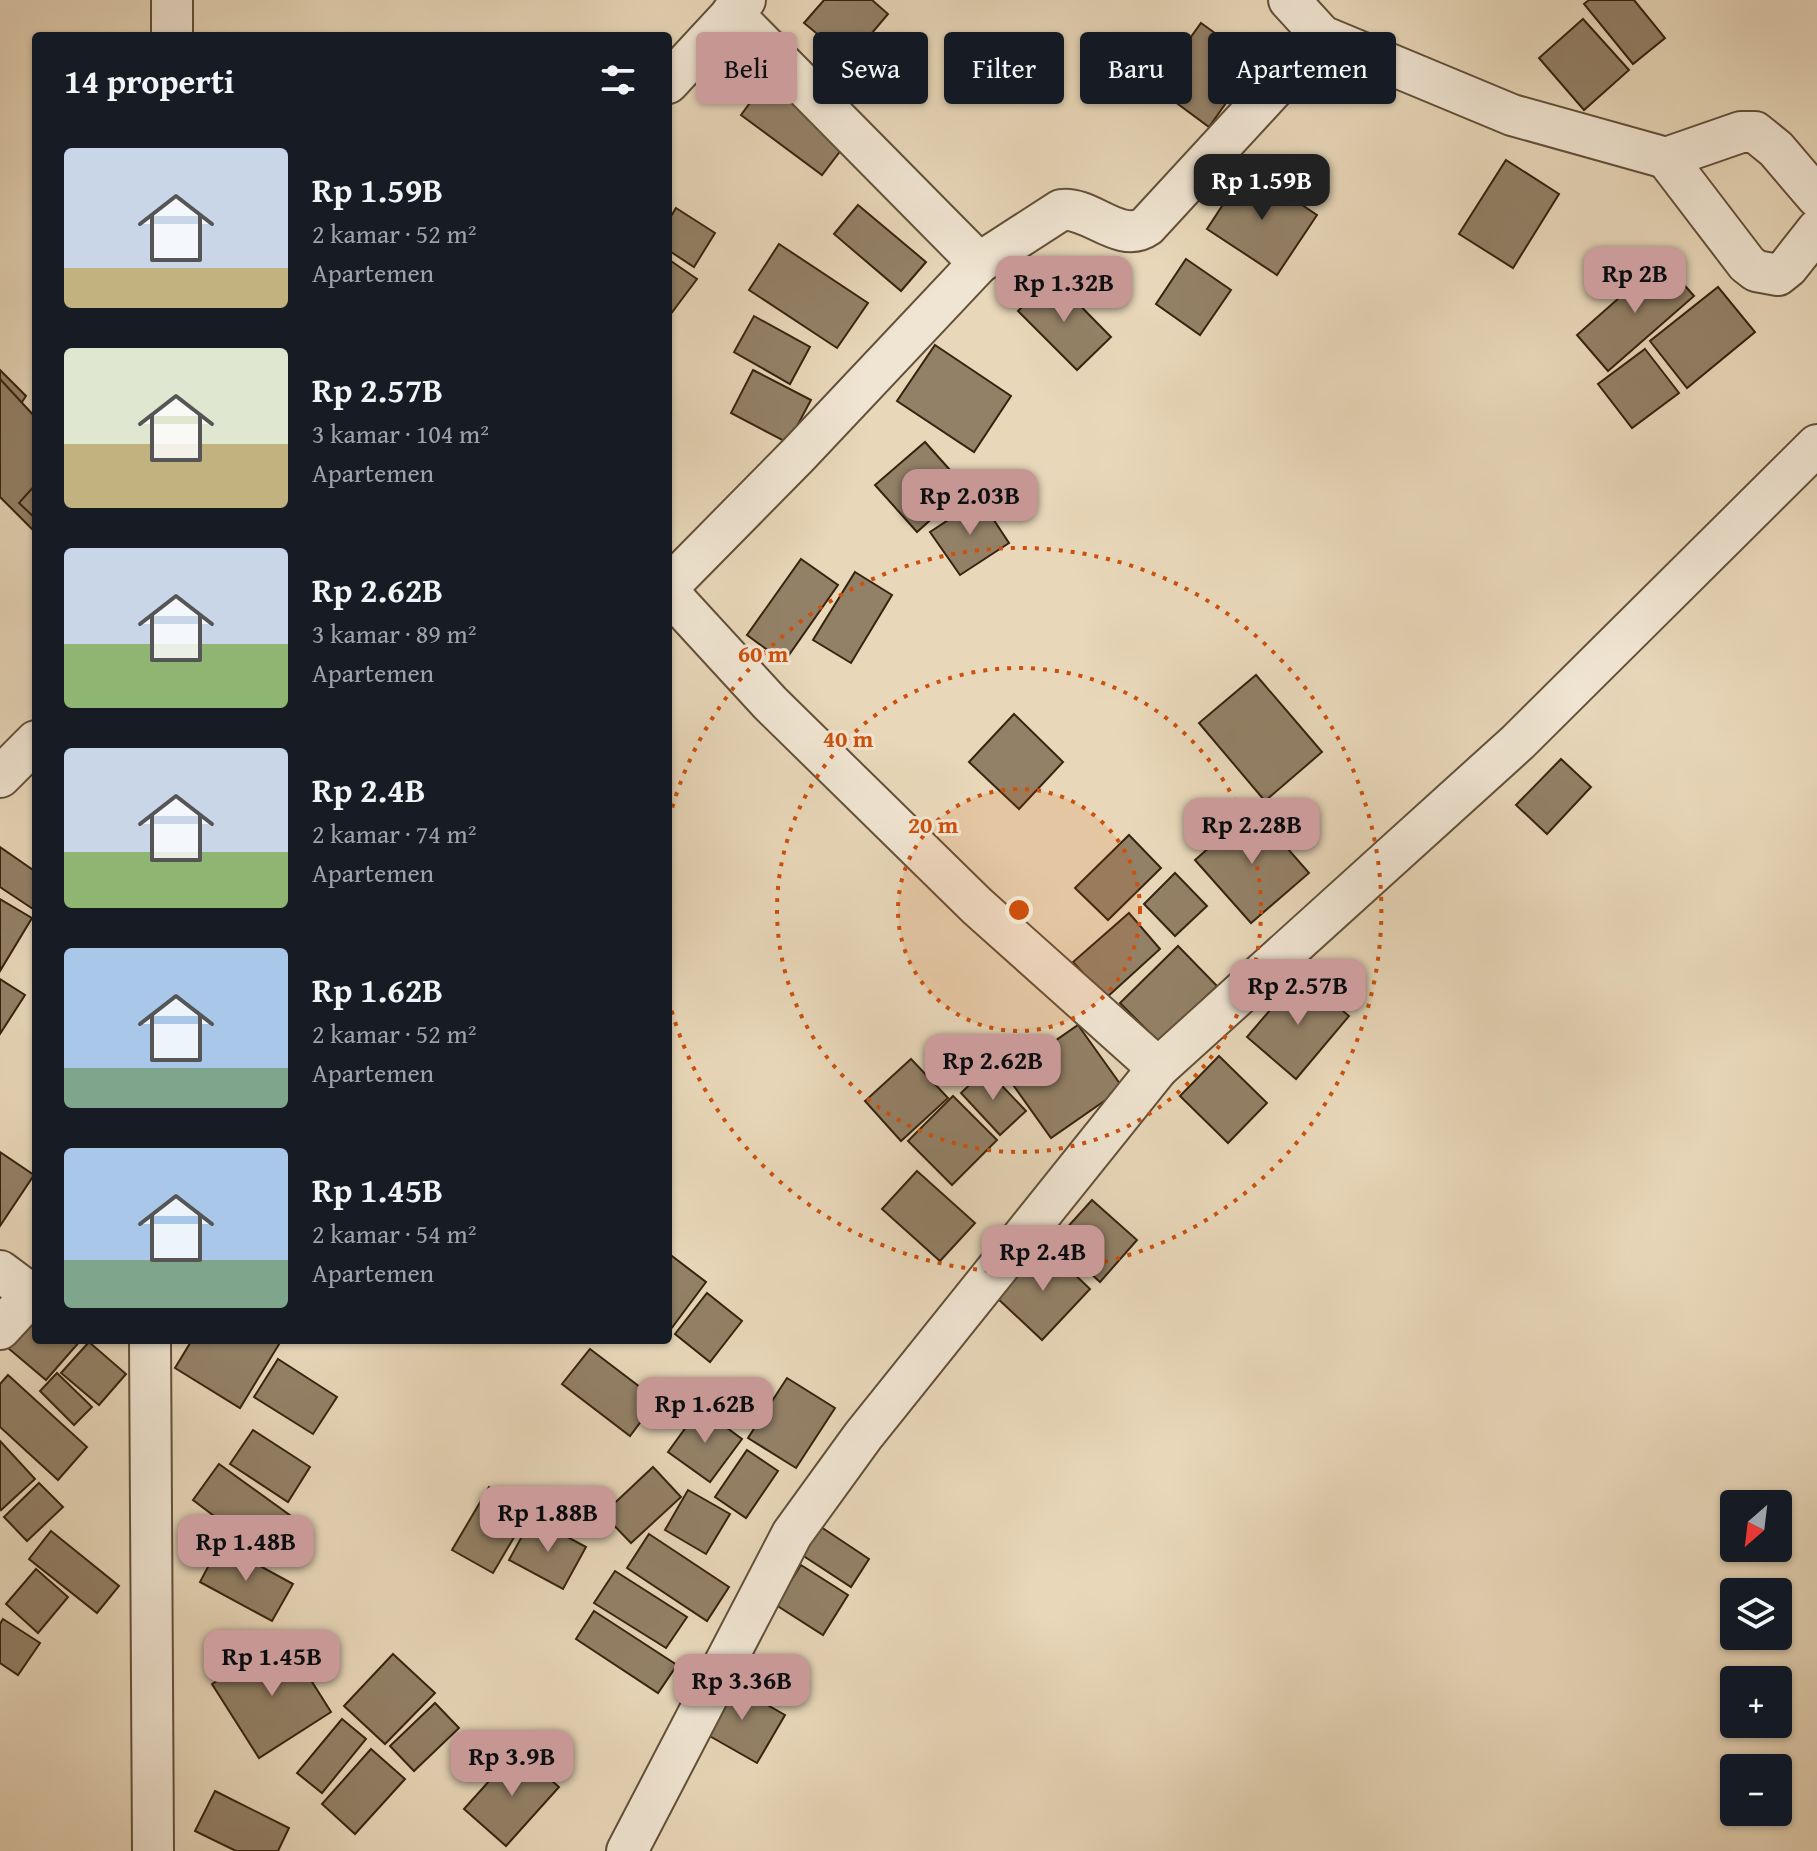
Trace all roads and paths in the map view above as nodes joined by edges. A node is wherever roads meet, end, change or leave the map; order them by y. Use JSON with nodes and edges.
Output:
{"nodes":[{"id":1,"x":172,"y":0,"type":"edge"},
{"id":2,"x":1289,"y":0,"type":"edge"},
{"id":3,"x":738,"y":7,"type":"edge"},
{"id":4,"x":172,"y":32,"type":"edge"},
{"id":5,"x":1318,"y":32,"type":"edge"},
{"id":6,"x":1396,"y":67,"type":"edge"},
{"id":7,"x":672,"y":79,"type":"edge"},
{"id":8,"x":1259,"y":104,"type":"edge"},
{"id":9,"x":1666,"y":158,"type":"junction"},
{"id":10,"x":1817,"y":197,"type":"edge"},
{"id":11,"x":1817,"y":230,"type":"edge"},
{"id":12,"x":979,"y":263,"type":"junction"},
{"id":13,"x":1817,"y":445,"type":"edge"},
{"id":14,"x":672,"y":585,"type":"edge"},
{"id":15,"x":672,"y":593,"type":"edge"},
{"id":16,"x":32,"y":745,"type":"edge"},
{"id":17,"x":0,"y":777,"type":"edge"},
{"id":18,"x":1158,"y":1068,"type":"junction"},
{"id":19,"x":22,"y":1285,"type":"edge"},
{"id":20,"x":0,"y":1329,"type":"edge"},
{"id":21,"x":150,"y":1344,"type":"edge"},
{"id":22,"x":153,"y":1851,"type":"edge"},
{"id":23,"x":627,"y":1851,"type":"edge"}],
"edges":[{"from":1,"to":4,"type":"street"},
{"from":2,"to":5,"type":"street"},
{"from":3,"to":7,"type":"street"},
{"from":3,"to":12,"type":"street"},
{"from":6,"to":9,"type":"street"},
{"from":8,"to":12,"type":"street"},
{"from":9,"to":10,"type":"street"},
{"from":9,"to":11,"type":"street"},
{"from":12,"to":14,"type":"street"},
{"from":13,"to":18,"type":"street"},
{"from":15,"to":18,"type":"street"},
{"from":16,"to":17,"type":"street"},
{"from":18,"to":23,"type":"street"},
{"from":19,"to":20,"type":"street"},
{"from":21,"to":22,"type":"street"}]}
